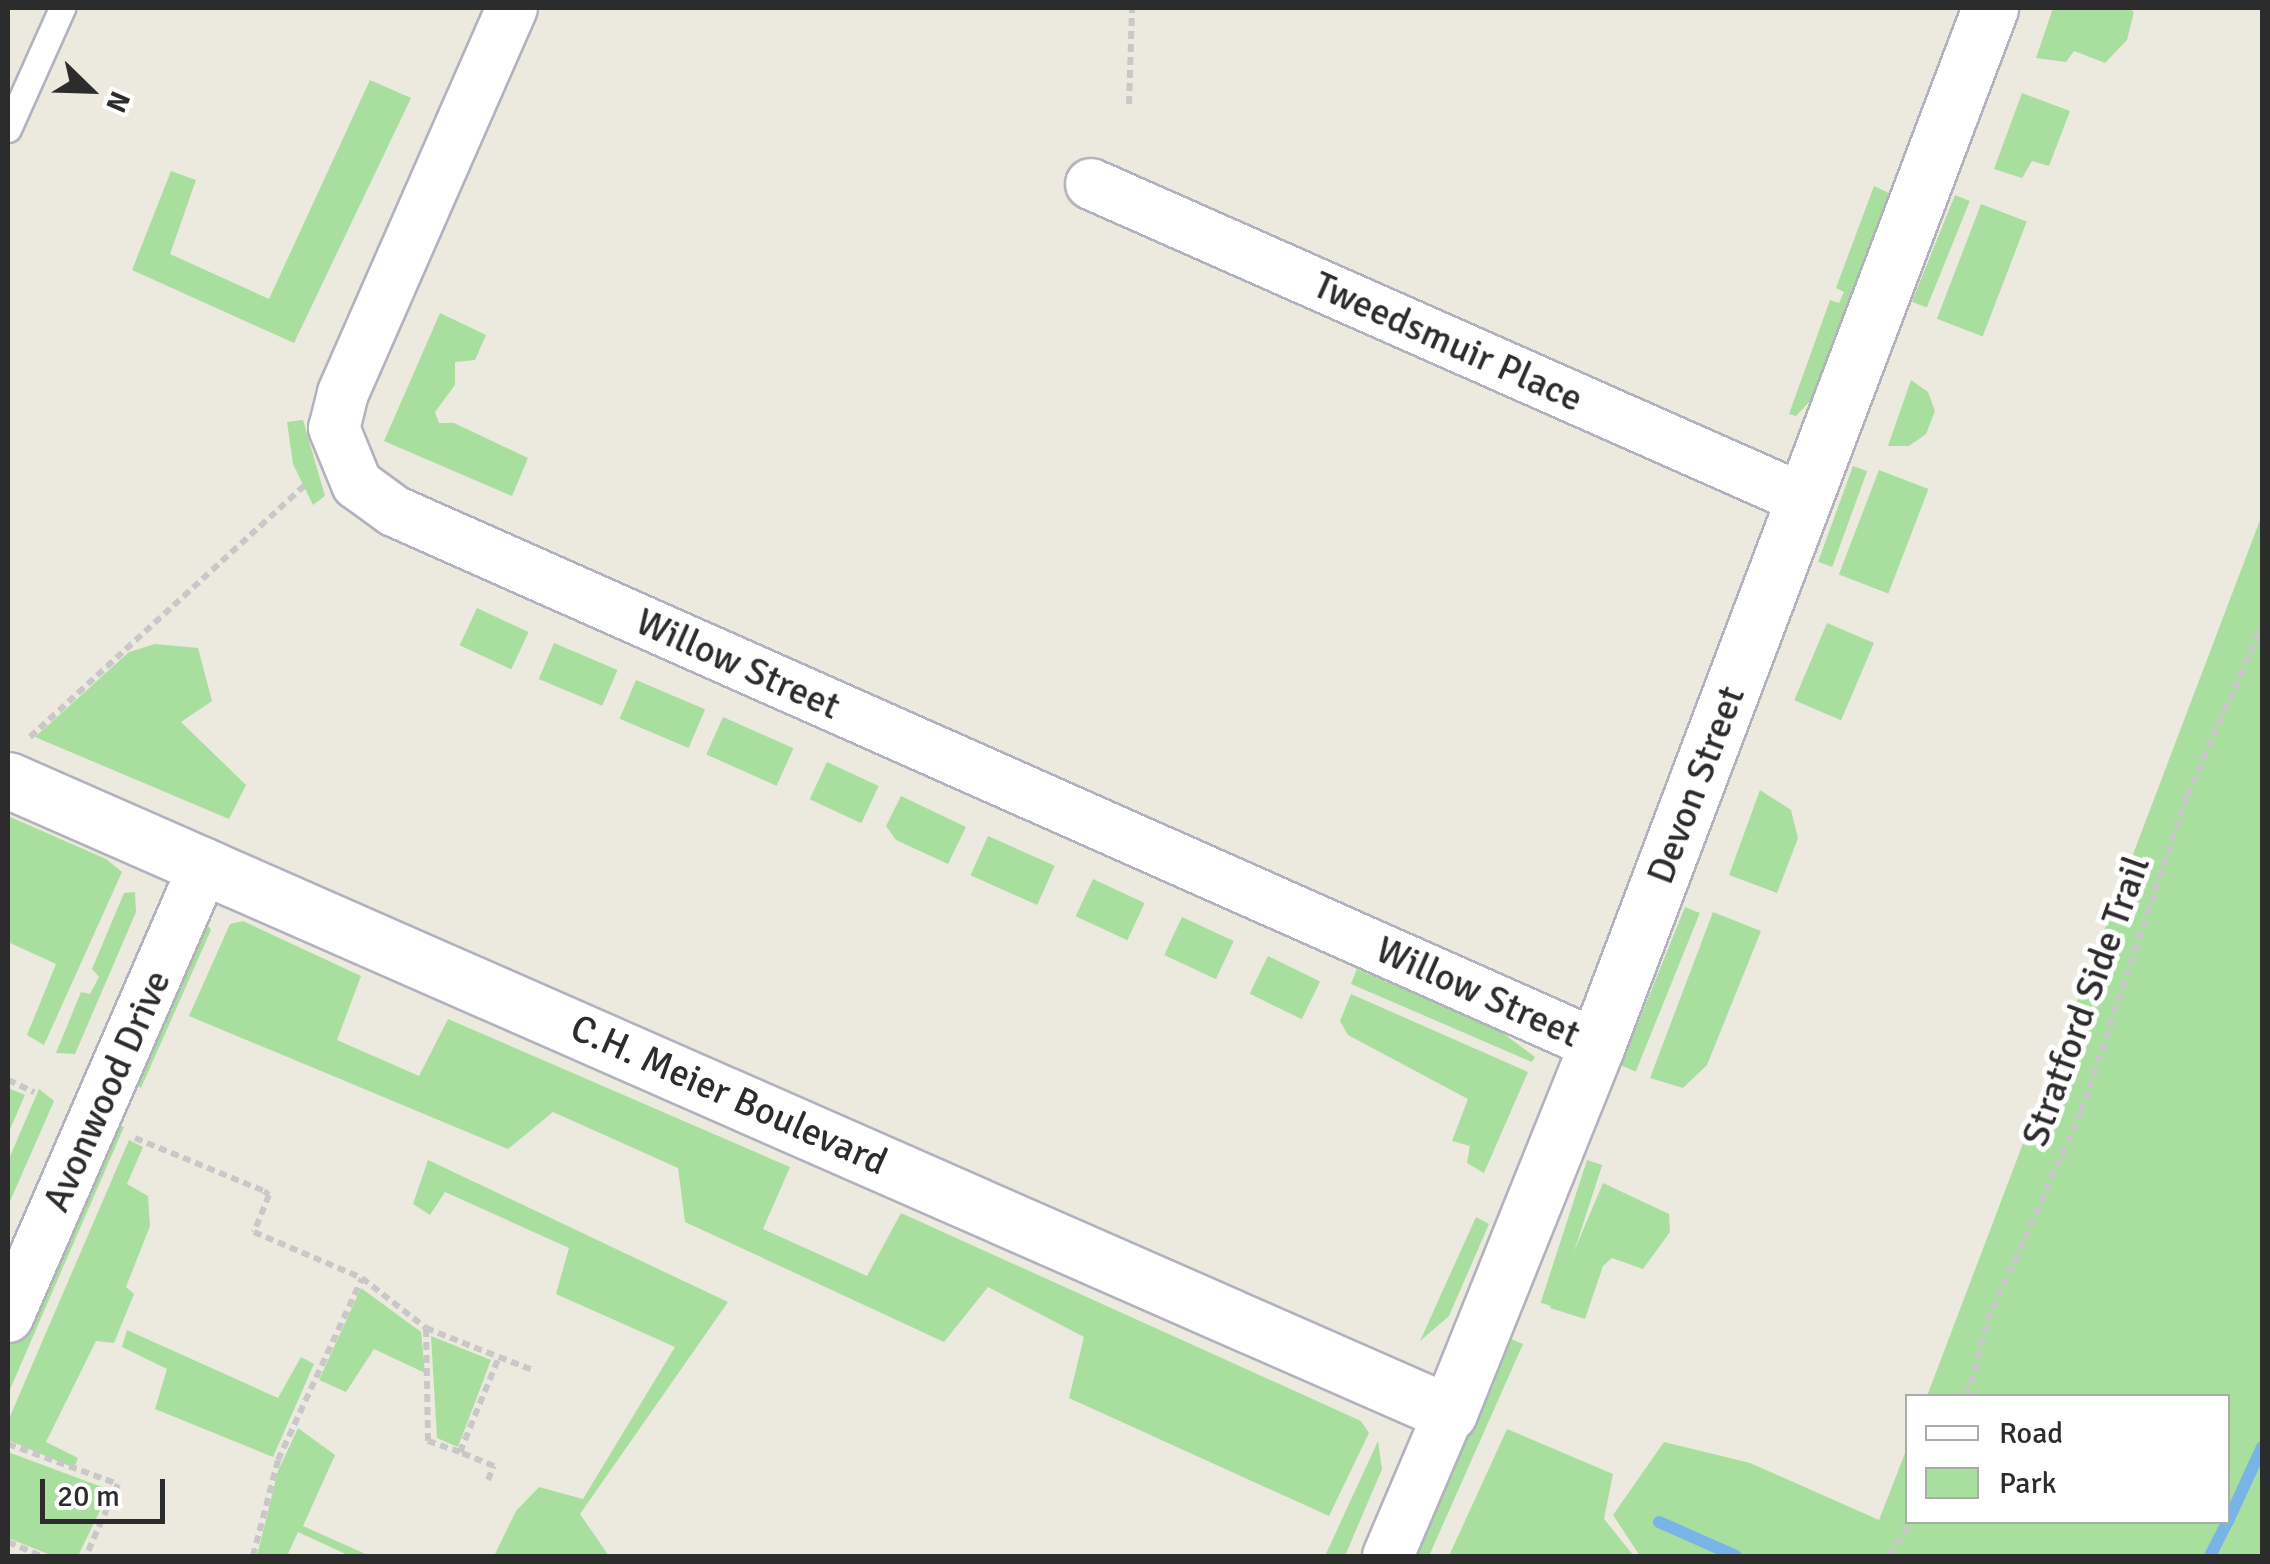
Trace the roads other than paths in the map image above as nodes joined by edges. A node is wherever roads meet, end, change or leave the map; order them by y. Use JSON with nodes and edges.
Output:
{"nodes":[{"id":1,"x":62,"y":8,"type":"edge"},
{"id":2,"x":512,"y":8,"type":"edge"},
{"id":3,"x":1990,"y":8,"type":"edge"},
{"id":4,"x":8,"y":129,"type":"edge"},
{"id":5,"x":1091,"y":184,"type":"dead end"},
{"id":6,"x":1805,"y":500,"type":"junction"},
{"id":7,"x":16,"y":760,"type":"edge"},
{"id":8,"x":205,"y":864,"type":"junction"},
{"id":9,"x":1597,"y":1045,"type":"junction"},
{"id":10,"x":8,"y":1317,"type":"edge"},
{"id":11,"x":1450,"y":1413,"type":"junction"},
{"id":12,"x":1388,"y":1556,"type":"edge"}],
"edges":[{"from":1,"to":4,"type":"lane"},
{"from":2,"to":9,"type":"street","name":"Willow Street"},
{"from":3,"to":6,"type":"street","name":"Devon Street"},
{"from":5,"to":6,"type":"street","name":"Tweedsmuir Place"},
{"from":6,"to":9,"type":"street","name":"Devon Street"},
{"from":7,"to":8,"type":"street","name":"C.H. Meier Boulevard"},
{"from":8,"to":10,"type":"street","name":"Avonwood Drive"},
{"from":8,"to":11,"type":"street","name":"C.H. Meier Boulevard"},
{"from":9,"to":11,"type":"street","name":"Devon Street"},
{"from":11,"to":12,"type":"street","name":"Devon Street"}]}
